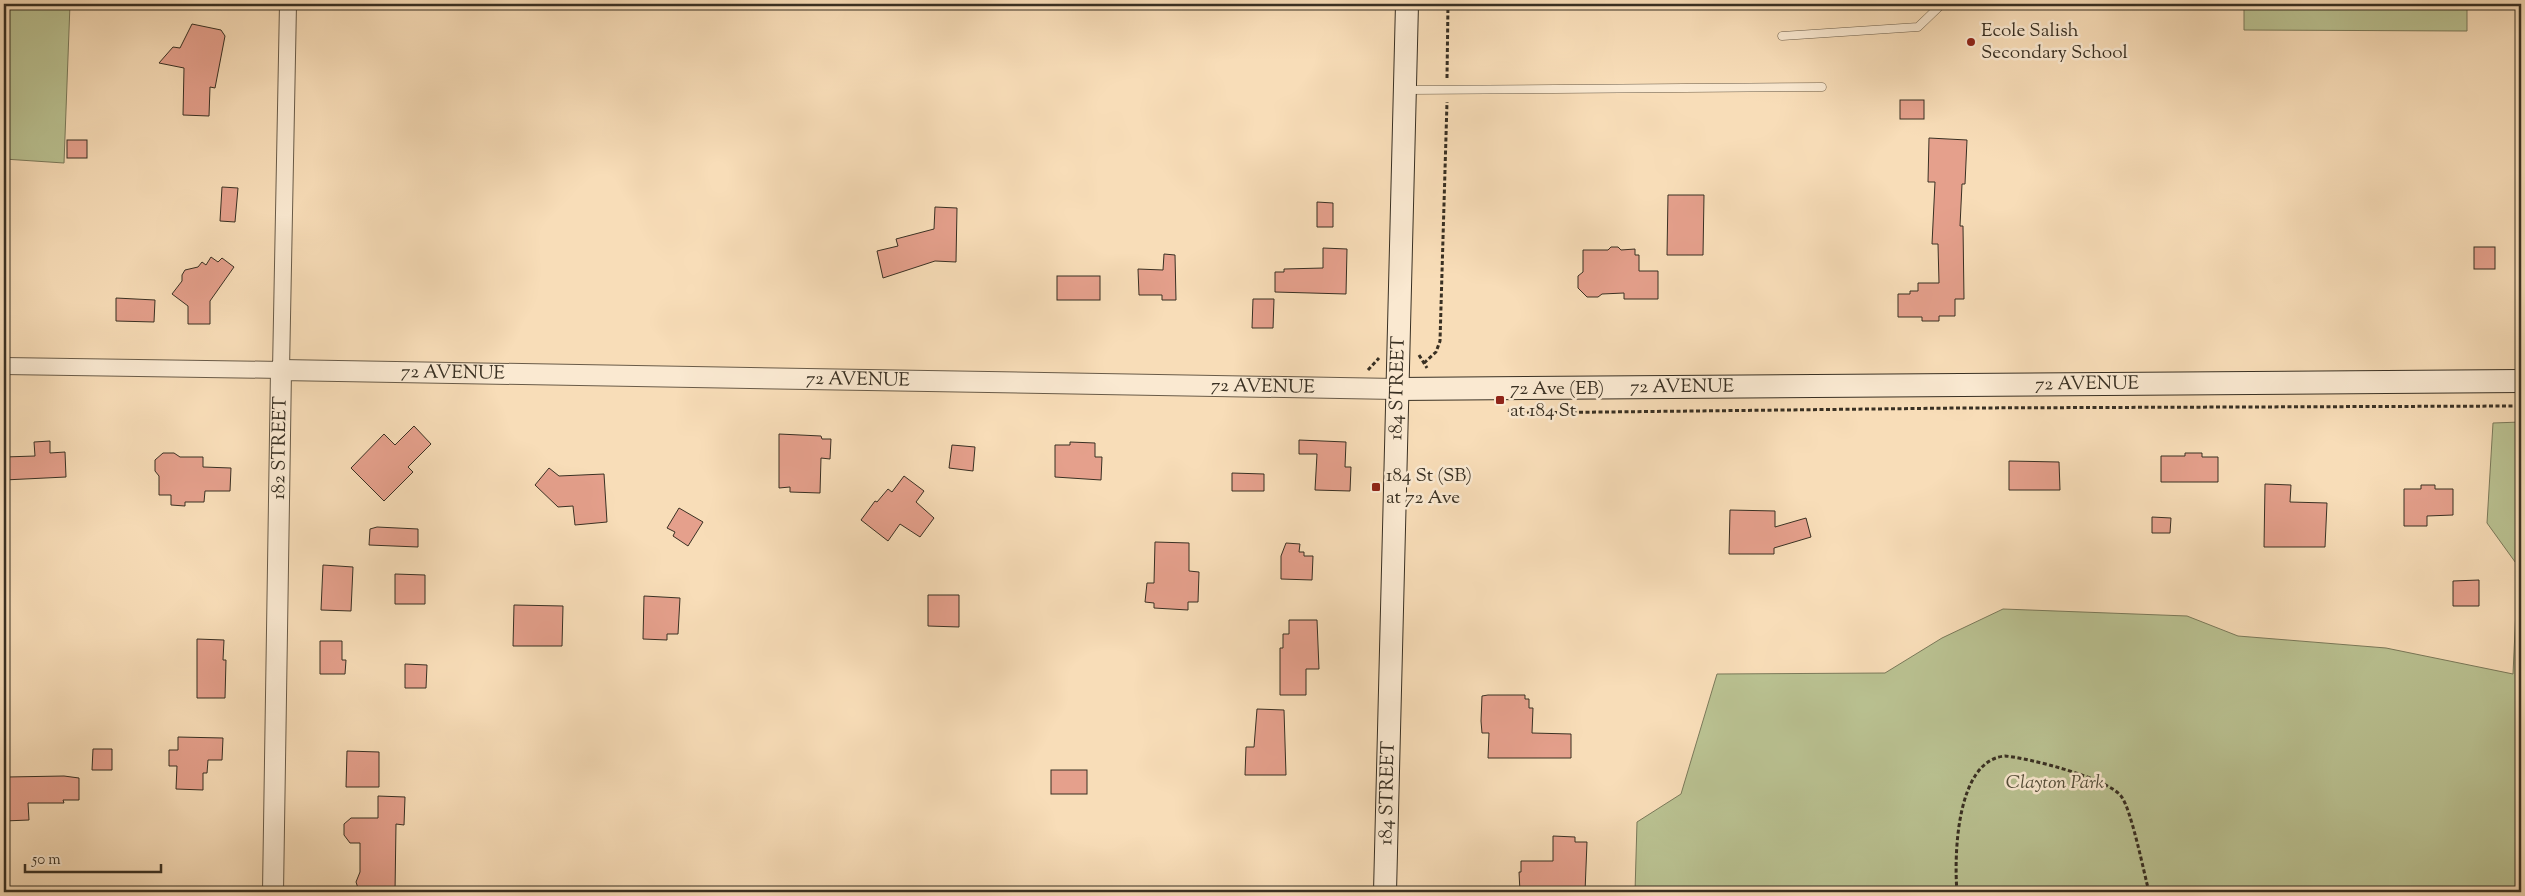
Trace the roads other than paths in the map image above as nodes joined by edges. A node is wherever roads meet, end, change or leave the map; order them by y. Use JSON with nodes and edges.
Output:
{"nodes":[{"id":1,"x":288,"y":4,"type":"edge"},
{"id":2,"x":1407,"y":4,"type":"edge"},
{"id":3,"x":1942,"y":4,"type":"edge"},
{"id":4,"x":1782,"y":36,"type":"dead end"},
{"id":5,"x":1822,"y":87,"type":"dead end"},
{"id":6,"x":1405,"y":90,"type":"junction"},
{"id":7,"x":4,"y":366,"type":"edge"},
{"id":8,"x":281,"y":370,"type":"junction"},
{"id":9,"x":2521,"y":381,"type":"edge"},
{"id":10,"x":1396,"y":389,"type":"junction"},
{"id":11,"x":273,"y":892,"type":"edge"},
{"id":12,"x":1385,"y":892,"type":"edge"}],
"edges":[{"from":1,"to":8,"type":"street","name":"182 STREET"},
{"from":2,"to":6,"type":"main road","name":"184 STREET"},
{"from":3,"to":4,"type":"lane"},
{"from":5,"to":6,"type":"lane"},
{"from":6,"to":10,"type":"main road","name":"184 STREET"},
{"from":7,"to":8,"type":"street","name":"72 AVENUE"},
{"from":8,"to":10,"type":"street","name":"72 AVENUE"},
{"from":8,"to":11,"type":"street","name":"182 STREET"},
{"from":9,"to":10,"type":"main road","name":"72 AVENUE"},
{"from":10,"to":12,"type":"main road","name":"184 STREET"}]}
